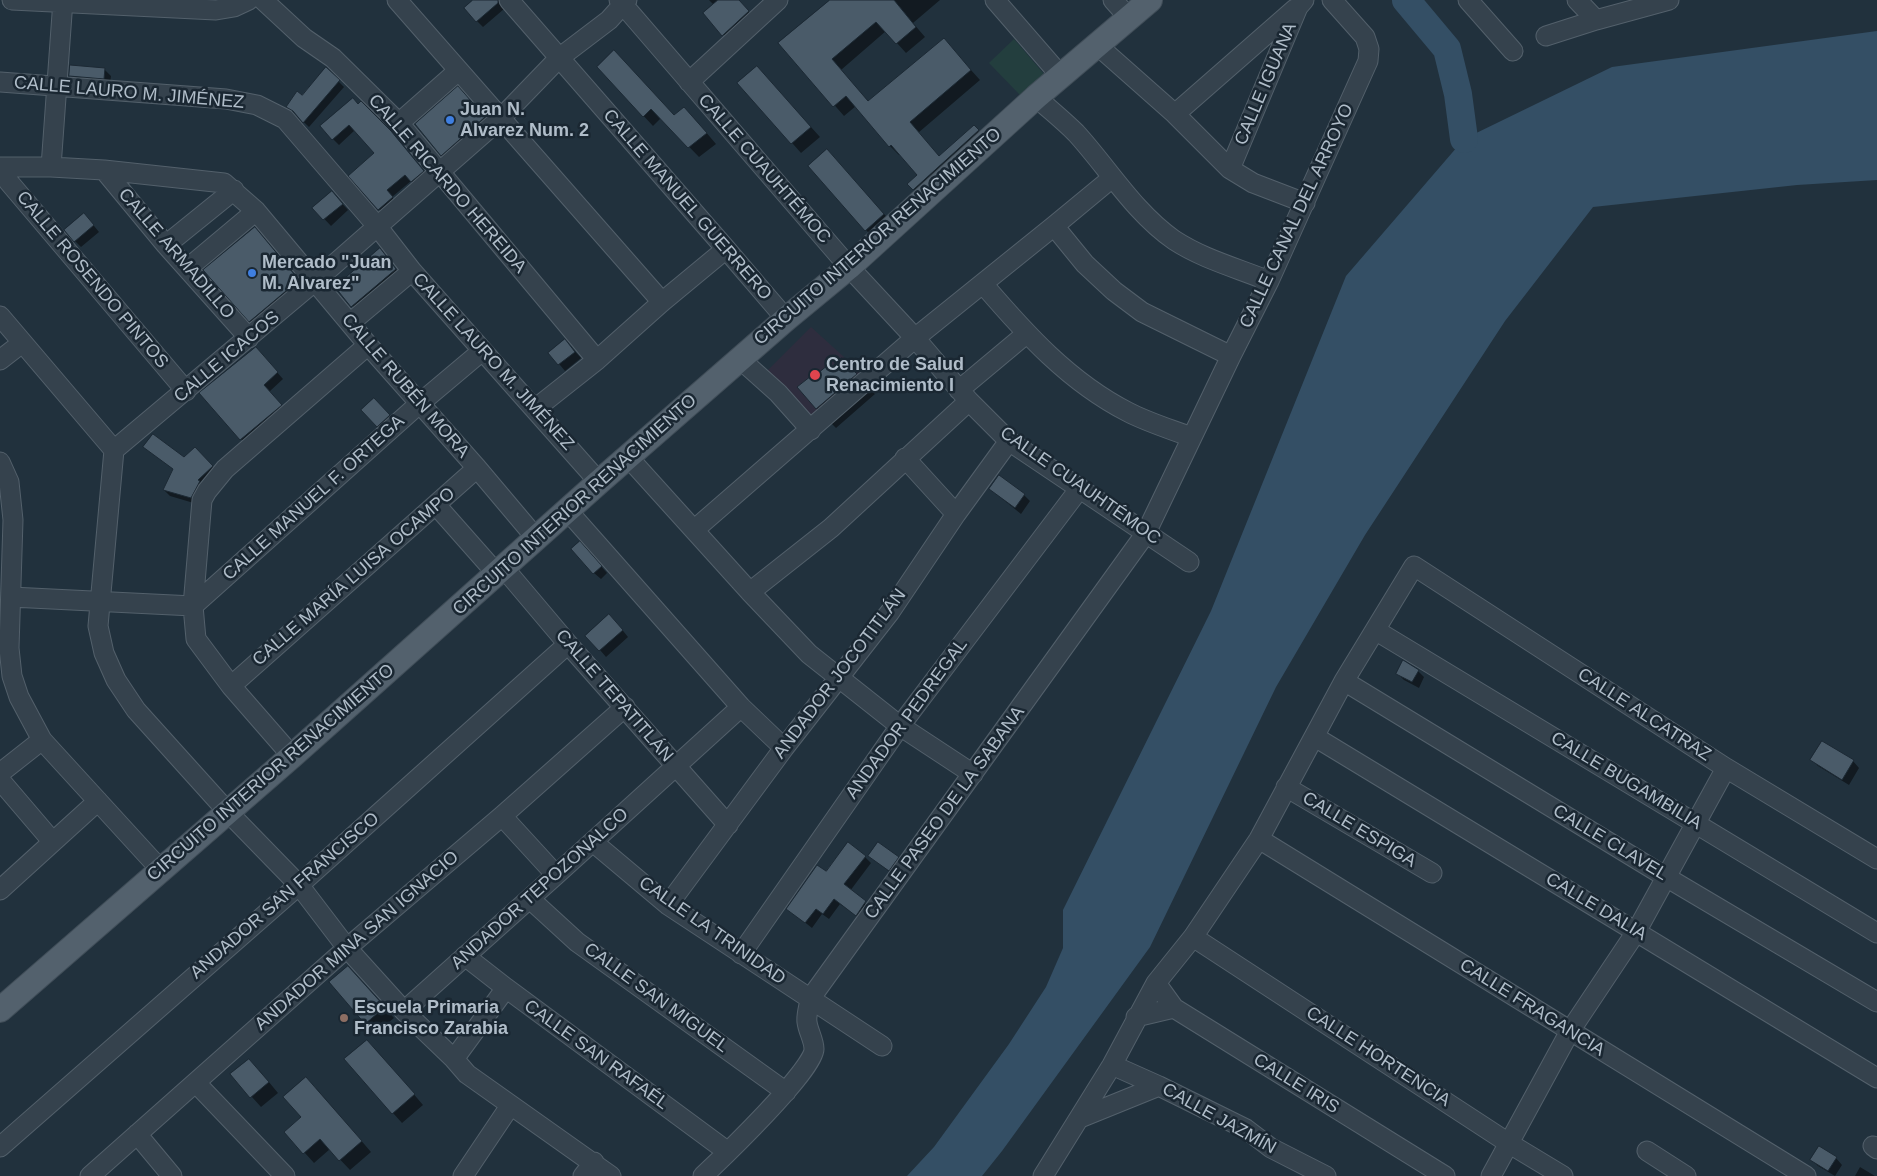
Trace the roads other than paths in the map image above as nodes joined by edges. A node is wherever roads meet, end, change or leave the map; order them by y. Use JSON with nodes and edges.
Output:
{"nodes":[{"id":1,"x":12,"y":0,"type":"edge"},
{"id":2,"x":263,"y":0,"type":"edge"},
{"id":3,"x":397,"y":0,"type":"edge"},
{"id":4,"x":509,"y":0,"type":"edge"},
{"id":5,"x":778,"y":0,"type":"edge"},
{"id":6,"x":995,"y":0,"type":"edge"},
{"id":7,"x":1113,"y":0,"type":"edge"},
{"id":8,"x":1150,"y":0,"type":"edge"},
{"id":9,"x":1332,"y":0,"type":"edge"},
{"id":10,"x":1468,"y":0,"type":"edge"},
{"id":11,"x":1577,"y":0,"type":"edge"},
{"id":12,"x":1669,"y":0,"type":"edge"},
{"id":13,"x":63,"y":2,"type":"edge"},
{"id":14,"x":623,"y":2,"type":"edge"},
{"id":15,"x":1301,"y":3,"type":"edge"},
{"id":16,"x":242,"y":4,"type":"edge"},
{"id":17,"x":1129,"y":18,"type":"junction"},
{"id":18,"x":1596,"y":20,"type":"junction"},
{"id":19,"x":1546,"y":36,"type":"dead end"},
{"id":20,"x":1097,"y":45,"type":"junction"},
{"id":21,"x":1513,"y":51,"type":"dead end"},
{"id":22,"x":559,"y":58,"type":"junction"},
{"id":23,"x":458,"y":71,"type":"junction"},
{"id":24,"x":1060,"y":76,"type":"junction"},
{"id":25,"x":0,"y":82,"type":"edge"},
{"id":26,"x":689,"y":82,"type":"junction"},
{"id":27,"x":56,"y":85,"type":"junction"},
{"id":28,"x":1036,"y":97,"type":"junction"},
{"id":29,"x":1175,"y":114,"type":"junction"},
{"id":30,"x":501,"y":118,"type":"junction"},
{"id":31,"x":399,"y":123,"type":"junction"},
{"id":32,"x":51,"y":167,"type":"junction"},
{"id":33,"x":1230,"y":169,"type":"junction"},
{"id":34,"x":104,"y":170,"type":"junction"},
{"id":35,"x":440,"y":171,"type":"junction"},
{"id":36,"x":2,"y":175,"type":"edge"},
{"id":37,"x":1112,"y":178,"type":"junction"},
{"id":38,"x":234,"y":190,"type":"junction"},
{"id":39,"x":1305,"y":203,"type":"junction"},
{"id":40,"x":256,"y":211,"type":"junction"},
{"id":41,"x":377,"y":226,"type":"junction"},
{"id":42,"x":1054,"y":226,"type":"junction"},
{"id":43,"x":166,"y":245,"type":"junction"},
{"id":44,"x":726,"y":249,"type":"junction"},
{"id":45,"x":849,"y":267,"type":"junction"},
{"id":46,"x":188,"y":268,"type":"junction"},
{"id":47,"x":412,"y":271,"type":"junction"},
{"id":48,"x":1269,"y":280,"type":"junction"},
{"id":49,"x":314,"y":282,"type":"junction"},
{"id":50,"x":983,"y":284,"type":"junction"},
{"id":51,"x":662,"y":302,"type":"junction"},
{"id":52,"x":0,"y":316,"type":"edge"},
{"id":53,"x":786,"y":319,"type":"junction"},
{"id":54,"x":350,"y":323,"type":"junction"},
{"id":55,"x":1026,"y":334,"type":"junction"},
{"id":56,"x":249,"y":338,"type":"junction"},
{"id":57,"x":915,"y":338,"type":"junction"},
{"id":58,"x":22,"y":343,"type":"junction"},
{"id":59,"x":368,"y":345,"type":"junction"},
{"id":60,"x":482,"y":351,"type":"junction"},
{"id":61,"x":1230,"y":356,"type":"junction"},
{"id":62,"x":740,"y":359,"type":"junction"},
{"id":63,"x":0,"y":360,"type":"edge"},
{"id":64,"x":598,"y":360,"type":"junction"},
{"id":65,"x":186,"y":392,"type":"junction"},
{"id":66,"x":964,"y":395,"type":"junction"},
{"id":67,"x":419,"y":404,"type":"junction"},
{"id":68,"x":535,"y":409,"type":"junction"},
{"id":69,"x":811,"y":430,"type":"junction"},
{"id":70,"x":1191,"y":437,"type":"junction"},
{"id":71,"x":1009,"y":442,"type":"junction"},
{"id":72,"x":114,"y":450,"type":"junction"},
{"id":73,"x":628,"y":457,"type":"junction"},
{"id":74,"x":906,"y":458,"type":"junction"},
{"id":75,"x":0,"y":462,"type":"edge"},
{"id":76,"x":477,"y":468,"type":"junction"},
{"id":77,"x":599,"y":482,"type":"junction"},
{"id":78,"x":4,"y":483,"type":"edge"},
{"id":79,"x":1080,"y":488,"type":"junction"},
{"id":80,"x":436,"y":506,"type":"junction"},
{"id":81,"x":567,"y":510,"type":"junction"},
{"id":82,"x":956,"y":514,"type":"junction"},
{"id":83,"x":694,"y":530,"type":"junction"},
{"id":84,"x":1146,"y":533,"type":"junction"},
{"id":85,"x":536,"y":538,"type":"junction"},
{"id":86,"x":1189,"y":562,"type":"dead end"},
{"id":87,"x":500,"y":570,"type":"junction"},
{"id":88,"x":750,"y":592,"type":"junction"},
{"id":89,"x":11,"y":597,"type":"junction"},
{"id":90,"x":99,"y":603,"type":"junction"},
{"id":91,"x":193,"y":606,"type":"junction"},
{"id":92,"x":1375,"y":630,"type":"junction"},
{"id":93,"x":568,"y":644,"type":"junction"},
{"id":94,"x":838,"y":677,"type":"junction"},
{"id":95,"x":1344,"y":681,"type":"junction"},
{"id":96,"x":231,"y":686,"type":"junction"},
{"id":97,"x":625,"y":707,"type":"junction"},
{"id":98,"x":741,"y":707,"type":"junction"},
{"id":99,"x":900,"y":726,"type":"junction"},
{"id":100,"x":1314,"y":736,"type":"junction"},
{"id":101,"x":42,"y":740,"type":"junction"},
{"id":102,"x":784,"y":748,"type":"junction"},
{"id":103,"x":292,"y":756,"type":"junction"},
{"id":104,"x":676,"y":766,"type":"junction"},
{"id":105,"x":1726,"y":768,"type":"junction"},
{"id":106,"x":0,"y":773,"type":"edge"},
{"id":107,"x":973,"y":774,"type":"junction"},
{"id":108,"x":0,"y":780,"type":"edge"},
{"id":109,"x":1286,"y":787,"type":"junction"},
{"id":110,"x":98,"y":801,"type":"junction"},
{"id":111,"x":227,"y":811,"type":"junction"},
{"id":112,"x":502,"y":816,"type":"junction"},
{"id":113,"x":1695,"y":823,"type":"junction"},
{"id":114,"x":728,"y":824,"type":"junction"},
{"id":115,"x":1259,"y":839,"type":"junction"},
{"id":116,"x":52,"y":841,"type":"junction"},
{"id":117,"x":593,"y":842,"type":"junction"},
{"id":118,"x":1877,"y":859,"type":"edge"},
{"id":119,"x":160,"y":869,"type":"junction"},
{"id":120,"x":1432,"y":873,"type":"dead end"},
{"id":121,"x":556,"y":876,"type":"junction"},
{"id":122,"x":1666,"y":877,"type":"junction"},
{"id":123,"x":299,"y":885,"type":"junction"},
{"id":124,"x":0,"y":890,"type":"edge"},
{"id":125,"x":530,"y":899,"type":"junction"},
{"id":126,"x":668,"y":905,"type":"junction"},
{"id":127,"x":1636,"y":932,"type":"junction"},
{"id":128,"x":1877,"y":933,"type":"edge"},
{"id":129,"x":1193,"y":937,"type":"junction"},
{"id":130,"x":346,"y":948,"type":"junction"},
{"id":131,"x":740,"y":954,"type":"junction"},
{"id":132,"x":465,"y":956,"type":"junction"},
{"id":133,"x":1156,"y":983,"type":"junction"},
{"id":134,"x":506,"y":988,"type":"junction"},
{"id":135,"x":810,"y":1000,"type":"junction"},
{"id":136,"x":1877,"y":1002,"type":"edge"},
{"id":137,"x":1174,"y":1008,"type":"junction"},
{"id":138,"x":0,"y":1010,"type":"edge"},
{"id":139,"x":404,"y":1011,"type":"junction"},
{"id":140,"x":1136,"y":1017,"type":"junction"},
{"id":141,"x":1570,"y":1031,"type":"junction"},
{"id":142,"x":882,"y":1046,"type":"dead end"},
{"id":143,"x":454,"y":1059,"type":"junction"},
{"id":144,"x":1112,"y":1064,"type":"junction"},
{"id":145,"x":1877,"y":1078,"type":"edge"},
{"id":146,"x":196,"y":1083,"type":"junction"},
{"id":147,"x":1160,"y":1086,"type":"junction"},
{"id":148,"x":786,"y":1092,"type":"junction"},
{"id":149,"x":510,"y":1106,"type":"junction"},
{"id":150,"x":1080,"y":1118,"type":"junction"},
{"id":151,"x":137,"y":1134,"type":"junction"},
{"id":152,"x":1510,"y":1144,"type":"junction"},
{"id":153,"x":0,"y":1147,"type":"edge"},
{"id":154,"x":1647,"y":1151,"type":"dead end"},
{"id":155,"x":728,"y":1152,"type":"junction"},
{"id":156,"x":588,"y":1169,"type":"edge"},
{"id":157,"x":90,"y":1176,"type":"edge"},
{"id":158,"x":172,"y":1176,"type":"edge"},
{"id":159,"x":285,"y":1176,"type":"edge"},
{"id":160,"x":463,"y":1176,"type":"edge"},
{"id":161,"x":611,"y":1176,"type":"edge"},
{"id":162,"x":703,"y":1176,"type":"edge"},
{"id":163,"x":1043,"y":1176,"type":"edge"},
{"id":164,"x":1326,"y":1176,"type":"edge"},
{"id":165,"x":1445,"y":1176,"type":"edge"},
{"id":166,"x":1492,"y":1176,"type":"edge"},
{"id":167,"x":1563,"y":1176,"type":"edge"},
{"id":168,"x":1686,"y":1176,"type":"edge"},
{"id":169,"x":1806,"y":1176,"type":"edge"}],
"edges":[{"from":1,"to":13,"type":"street"},
{"from":2,"to":31,"type":"street","name":"CALLE RICARDO HEREIDA"},
{"from":3,"to":23,"type":"street"},
{"from":4,"to":22,"type":"street","name":"CALLE MANUEL GUERRERO"},
{"from":5,"to":26,"type":"street"},
{"from":6,"to":24,"type":"street"},
{"from":7,"to":17,"type":"street"},
{"from":8,"to":17,"type":"main road","name":"CIRCUITO INTERIOR RENACIMIENTO"},
{"from":9,"to":39,"type":"street","name":"CALLE CANAL DEL ARROYO"},
{"from":10,"to":21,"type":"street"},
{"from":11,"to":18,"type":"street"},
{"from":12,"to":18,"type":"street"},
{"from":13,"to":16,"type":"street"},
{"from":13,"to":27,"type":"street"},
{"from":14,"to":22,"type":"street","name":"CALLE ICACOS"},
{"from":14,"to":26,"type":"street","name":"CALLE CUAUHTÉMOC"},
{"from":15,"to":29,"type":"street"},
{"from":15,"to":33,"type":"street","name":"CALLE IGUANA"},
{"from":17,"to":20,"type":"main road","name":"CIRCUITO INTERIOR RENACIMIENTO"},
{"from":18,"to":19,"type":"street"},
{"from":20,"to":24,"type":"main road","name":"CIRCUITO INTERIOR RENACIMIENTO"},
{"from":20,"to":29,"type":"street"},
{"from":22,"to":30,"type":"street","name":"CALLE ICACOS"},
{"from":22,"to":44,"type":"street","name":"CALLE MANUEL GUERRERO"},
{"from":23,"to":30,"type":"street"},
{"from":23,"to":31,"type":"street"},
{"from":24,"to":28,"type":"main road","name":"CIRCUITO INTERIOR RENACIMIENTO"},
{"from":25,"to":27,"type":"street","name":"CALLE LAURO M. JIMÉNEZ"},
{"from":26,"to":45,"type":"street","name":"CALLE CUAUHTÉMOC"},
{"from":27,"to":32,"type":"street"},
{"from":27,"to":41,"type":"street","name":"CALLE LAURO M. JIMÉNEZ"},
{"from":28,"to":37,"type":"street"},
{"from":28,"to":45,"type":"main road","name":"CIRCUITO INTERIOR RENACIMIENTO"},
{"from":29,"to":33,"type":"street"},
{"from":30,"to":35,"type":"street","name":"CALLE ICACOS"},
{"from":30,"to":51,"type":"street"},
{"from":31,"to":35,"type":"street","name":"CALLE RICARDO HEREIDA"},
{"from":32,"to":34,"type":"street","name":"CALLE RUBÉN MORA"},
{"from":32,"to":36,"type":"street","name":"CALLE RUBÉN MORA"},
{"from":33,"to":39,"type":"street"},
{"from":34,"to":38,"type":"street","name":"CALLE RUBÉN MORA"},
{"from":34,"to":43,"type":"street","name":"CALLE ARMADILLO"},
{"from":35,"to":41,"type":"street","name":"CALLE ICACOS"},
{"from":35,"to":64,"type":"street","name":"CALLE RICARDO HEREIDA"},
{"from":36,"to":65,"type":"street","name":"CALLE ROSENDO PINTOS"},
{"from":37,"to":42,"type":"street"},
{"from":37,"to":48,"type":"street"},
{"from":38,"to":40,"type":"street","name":"CALLE RUBÉN MORA"},
{"from":38,"to":43,"type":"street"},
{"from":39,"to":48,"type":"street","name":"CALLE CANAL DEL ARROYO"},
{"from":40,"to":46,"type":"street"},
{"from":40,"to":49,"type":"street","name":"CALLE RUBÉN MORA"},
{"from":41,"to":47,"type":"street","name":"CALLE LAURO M. JIMÉNEZ"},
{"from":41,"to":49,"type":"street","name":"CALLE ICACOS"},
{"from":42,"to":50,"type":"street"},
{"from":42,"to":61,"type":"street"},
{"from":43,"to":46,"type":"street","name":"CALLE ARMADILLO"},
{"from":44,"to":51,"type":"street"},
{"from":44,"to":53,"type":"street","name":"CALLE MANUEL GUERRERO"},
{"from":45,"to":53,"type":"main road","name":"CIRCUITO INTERIOR RENACIMIENTO"},
{"from":45,"to":57,"type":"street","name":"CALLE CUAUHTÉMOC"},
{"from":46,"to":56,"type":"street","name":"CALLE ARMADILLO"},
{"from":47,"to":54,"type":"street"},
{"from":47,"to":60,"type":"street","name":"CALLE LAURO M. JIMÉNEZ"},
{"from":48,"to":61,"type":"street","name":"CALLE CANAL DEL ARROYO"},
{"from":49,"to":54,"type":"street","name":"CALLE RUBÉN MORA"},
{"from":49,"to":56,"type":"street","name":"CALLE ICACOS"},
{"from":50,"to":55,"type":"street"},
{"from":50,"to":57,"type":"street"},
{"from":51,"to":64,"type":"street"},
{"from":52,"to":58,"type":"street"},
{"from":53,"to":62,"type":"main road","name":"CIRCUITO INTERIOR RENACIMIENTO"},
{"from":54,"to":59,"type":"street","name":"CALLE RUBÉN MORA"},
{"from":55,"to":66,"type":"street"},
{"from":55,"to":70,"type":"street"},
{"from":56,"to":65,"type":"street","name":"CALLE ICACOS"},
{"from":57,"to":66,"type":"street","name":"CALLE CUAUHTÉMOC"},
{"from":57,"to":69,"type":"street"},
{"from":58,"to":63,"type":"street"},
{"from":58,"to":72,"type":"street"},
{"from":59,"to":67,"type":"street","name":"CALLE RUBÉN MORA"},
{"from":59,"to":91,"type":"street"},
{"from":60,"to":67,"type":"street","name":"CALLE MANUEL F. ORTEGA"},
{"from":60,"to":68,"type":"street","name":"CALLE LAURO M. JIMÉNEZ"},
{"from":61,"to":70,"type":"street","name":"CALLE CANAL DEL ARROYO"},
{"from":62,"to":69,"type":"street"},
{"from":62,"to":73,"type":"main road","name":"CIRCUITO INTERIOR RENACIMIENTO"},
{"from":64,"to":68,"type":"street"},
{"from":65,"to":72,"type":"street","name":"CALLE ICACOS"},
{"from":66,"to":71,"type":"street","name":"CALLE CUAUHTÉMOC"},
{"from":66,"to":74,"type":"street"},
{"from":67,"to":76,"type":"street","name":"CALLE RUBÉN MORA"},
{"from":67,"to":91,"type":"street","name":"CALLE MANUEL F. ORTEGA"},
{"from":68,"to":77,"type":"street","name":"CALLE LAURO M. JIMÉNEZ"},
{"from":69,"to":83,"type":"street"},
{"from":70,"to":84,"type":"street","name":"CALLE PASEO DE LA SABANA"},
{"from":71,"to":79,"type":"street","name":"CALLE CUAUHTÉMOC"},
{"from":71,"to":82,"type":"street","name":"ANDADOR JOCOTITLÁN"},
{"from":72,"to":90,"type":"street"},
{"from":73,"to":77,"type":"main road","name":"CIRCUITO INTERIOR RENACIMIENTO"},
{"from":73,"to":83,"type":"street"},
{"from":74,"to":82,"type":"street"},
{"from":74,"to":88,"type":"street"},
{"from":75,"to":78,"type":"street"},
{"from":76,"to":80,"type":"street","name":"CALLE MARÍA LUISA OCAMPO"},
{"from":76,"to":85,"type":"street","name":"CALLE RUBÉN MORA"},
{"from":77,"to":81,"type":"main road","name":"CIRCUITO INTERIOR RENACIMIENTO"},
{"from":78,"to":89,"type":"street"},
{"from":79,"to":84,"type":"street","name":"CALLE CUAUHTÉMOC"},
{"from":79,"to":99,"type":"street","name":"ANDADOR PEDREGAL"},
{"from":80,"to":87,"type":"street","name":"CALLE TEPATITLÁN"},
{"from":80,"to":96,"type":"street","name":"CALLE MARÍA LUISA OCAMPO"},
{"from":81,"to":85,"type":"main road","name":"CIRCUITO INTERIOR RENACIMIENTO"},
{"from":81,"to":98,"type":"street"},
{"from":82,"to":94,"type":"street","name":"ANDADOR JOCOTITLÁN"},
{"from":83,"to":88,"type":"street"},
{"from":84,"to":86,"type":"street","name":"CALLE CUAUHTÉMOC"},
{"from":84,"to":107,"type":"street","name":"CALLE PASEO DE LA SABANA"},
{"from":85,"to":87,"type":"main road","name":"CIRCUITO INTERIOR RENACIMIENTO"},
{"from":87,"to":93,"type":"street","name":"CALLE TEPATITLÁN"},
{"from":87,"to":103,"type":"main road","name":"CIRCUITO INTERIOR RENACIMIENTO"},
{"from":88,"to":94,"type":"street"},
{"from":89,"to":90,"type":"street"},
{"from":89,"to":101,"type":"street"},
{"from":90,"to":91,"type":"street"},
{"from":90,"to":111,"type":"street"},
{"from":91,"to":96,"type":"street"},
{"from":92,"to":95,"type":"street"},
{"from":92,"to":105,"type":"street","name":"CALLE ALCATRAZ"},
{"from":92,"to":113,"type":"street","name":"CALLE BUGAMBILIA"},
{"from":93,"to":97,"type":"street","name":"CALLE TEPATITLÁN"},
{"from":93,"to":123,"type":"street","name":"ANDADOR SAN FRANCISCO"},
{"from":94,"to":99,"type":"street"},
{"from":94,"to":102,"type":"street","name":"ANDADOR JOCOTITLÁN"},
{"from":95,"to":100,"type":"street"},
{"from":95,"to":122,"type":"street","name":"CALLE CLAVEL"},
{"from":96,"to":103,"type":"street"},
{"from":97,"to":104,"type":"street","name":"CALLE TEPATITLÁN"},
{"from":97,"to":112,"type":"street","name":"ANDADOR MINA SAN IGNACIO"},
{"from":98,"to":102,"type":"street"},
{"from":98,"to":104,"type":"street","name":"ANDADOR TEPOZONALCO"},
{"from":99,"to":107,"type":"street"},
{"from":99,"to":131,"type":"street","name":"ANDADOR PEDREGAL"},
{"from":100,"to":109,"type":"street"},
{"from":100,"to":127,"type":"street","name":"CALLE DALIA"},
{"from":101,"to":106,"type":"street"},
{"from":101,"to":110,"type":"street"},
{"from":102,"to":114,"type":"street","name":"ANDADOR JOCOTITLÁN"},
{"from":103,"to":111,"type":"main road","name":"CIRCUITO INTERIOR RENACIMIENTO"},
{"from":104,"to":114,"type":"street","name":"CALLE TEPATITLÁN"},
{"from":104,"to":117,"type":"street","name":"ANDADOR TEPOZONALCO"},
{"from":105,"to":113,"type":"street"},
{"from":105,"to":118,"type":"street","name":"CALLE ALCATRAZ"},
{"from":107,"to":135,"type":"street","name":"CALLE PASEO DE LA SABANA"},
{"from":108,"to":116,"type":"street"},
{"from":109,"to":115,"type":"street"},
{"from":109,"to":120,"type":"street","name":"CALLE ESPIGA"},
{"from":110,"to":116,"type":"street"},
{"from":110,"to":119,"type":"street"},
{"from":111,"to":119,"type":"main road","name":"CIRCUITO INTERIOR RENACIMIENTO"},
{"from":111,"to":123,"type":"street"},
{"from":112,"to":121,"type":"street"},
{"from":112,"to":130,"type":"street","name":"ANDADOR MINA SAN IGNACIO"},
{"from":113,"to":122,"type":"street"},
{"from":113,"to":128,"type":"street","name":"CALLE BUGAMBILIA"},
{"from":114,"to":126,"type":"street","name":"ANDADOR JOCOTITLÁN"},
{"from":115,"to":129,"type":"street"},
{"from":115,"to":141,"type":"street","name":"CALLE FRAGANCIA"},
{"from":116,"to":124,"type":"street"},
{"from":117,"to":121,"type":"street","name":"ANDADOR TEPOZONALCO"},
{"from":117,"to":126,"type":"street","name":"CALLE LA TRINIDAD"},
{"from":119,"to":138,"type":"main road","name":"CIRCUITO INTERIOR RENACIMIENTO"},
{"from":121,"to":125,"type":"street","name":"ANDADOR TEPOZONALCO"},
{"from":122,"to":127,"type":"street"},
{"from":122,"to":136,"type":"street","name":"CALLE CLAVEL"},
{"from":123,"to":130,"type":"street"},
{"from":123,"to":153,"type":"street","name":"ANDADOR SAN FRANCISCO"},
{"from":125,"to":132,"type":"street","name":"ANDADOR TEPOZONALCO"},
{"from":125,"to":148,"type":"street","name":"CALLE SAN MIGUEL"},
{"from":126,"to":131,"type":"street","name":"CALLE LA TRINIDAD"},
{"from":127,"to":141,"type":"street"},
{"from":127,"to":145,"type":"street","name":"CALLE DALIA"},
{"from":129,"to":133,"type":"street"},
{"from":129,"to":152,"type":"street","name":"CALLE HORTENCIA"},
{"from":130,"to":139,"type":"street"},
{"from":130,"to":146,"type":"street","name":"ANDADOR MINA SAN IGNACIO"},
{"from":131,"to":135,"type":"street","name":"CALLE LA TRINIDAD"},
{"from":132,"to":134,"type":"street","name":"CALLE SAN RAFAÉL"},
{"from":132,"to":139,"type":"street","name":"ANDADOR TEPOZONALCO"},
{"from":133,"to":137,"type":"street","name":"CALLE IRIS"},
{"from":133,"to":140,"type":"street"},
{"from":134,"to":143,"type":"street"},
{"from":134,"to":155,"type":"street","name":"CALLE SAN RAFAÉL"},
{"from":135,"to":142,"type":"street","name":"CALLE LA TRINIDAD"},
{"from":135,"to":148,"type":"street"},
{"from":137,"to":140,"type":"street"},
{"from":137,"to":165,"type":"street","name":"CALLE IRIS"},
{"from":139,"to":143,"type":"street"},
{"from":140,"to":144,"type":"street"},
{"from":141,"to":152,"type":"street"},
{"from":141,"to":169,"type":"street","name":"CALLE FRAGANCIA"},
{"from":143,"to":149,"type":"street"},
{"from":144,"to":147,"type":"street","name":"CALLE JAZMÍN"},
{"from":144,"to":150,"type":"street"},
{"from":146,"to":151,"type":"street","name":"ANDADOR MINA SAN IGNACIO"},
{"from":146,"to":159,"type":"street"},
{"from":147,"to":150,"type":"street"},
{"from":147,"to":164,"type":"street","name":"CALLE JAZMÍN"},
{"from":148,"to":155,"type":"street"},
{"from":149,"to":156,"type":"street"},
{"from":149,"to":160,"type":"street"},
{"from":150,"to":163,"type":"street"},
{"from":151,"to":157,"type":"street","name":"ANDADOR MINA SAN IGNACIO"},
{"from":151,"to":158,"type":"street"},
{"from":152,"to":166,"type":"street"},
{"from":152,"to":167,"type":"street","name":"CALLE HORTENCIA"},
{"from":154,"to":168,"type":"street"},
{"from":155,"to":162,"type":"street"},
{"from":156,"to":161,"type":"street"}]}
